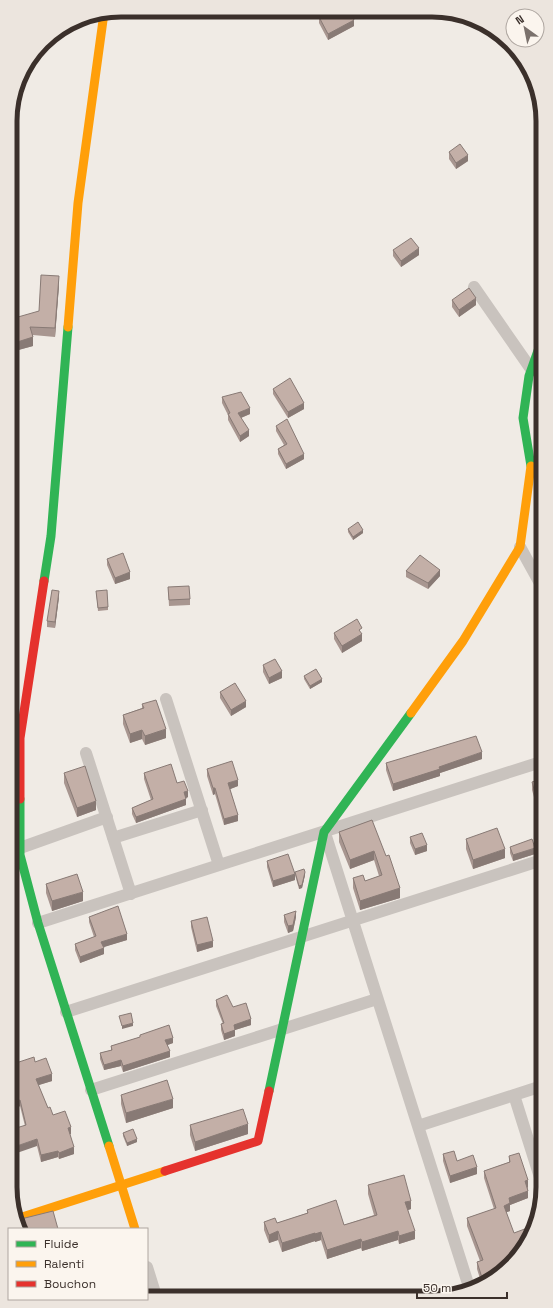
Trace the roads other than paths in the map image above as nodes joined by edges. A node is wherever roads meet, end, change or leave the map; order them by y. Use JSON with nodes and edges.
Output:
{"nodes":[{"id":1,"x":103,"y":19,"type":"edge"},
{"id":2,"x":474,"y":286,"type":"dead end"},
{"id":3,"x":536,"y":355,"type":"edge"},
{"id":4,"x":531,"y":369,"type":"junction"},
{"id":5,"x":520,"y":546,"type":"junction"},
{"id":6,"x":536,"y":576,"type":"edge"},
{"id":7,"x":166,"y":699,"type":"dead end"},
{"id":8,"x":86,"y":753,"type":"dead end"},
{"id":9,"x":17,"y":764,"type":"edge"},
{"id":10,"x":536,"y":764,"type":"edge"},
{"id":11,"x":17,"y":791,"type":"edge"},
{"id":12,"x":202,"y":810,"type":"junction"},
{"id":13,"x":106,"y":817,"type":"junction"},
{"id":14,"x":324,"y":832,"type":"junction"},
{"id":15,"x":113,"y":838,"type":"junction"},
{"id":16,"x":20,"y":848,"type":"junction"},
{"id":17,"x":536,"y":862,"type":"edge"},
{"id":18,"x":219,"y":865,"type":"junction"},
{"id":19,"x":131,"y":894,"type":"junction"},
{"id":20,"x":352,"y":920,"type":"junction"},
{"id":21,"x":38,"y":923,"type":"junction"},
{"id":22,"x":301,"y":936,"type":"junction"},
{"id":23,"x":377,"y":999,"type":"junction"},
{"id":24,"x":66,"y":1012,"type":"junction"},
{"id":25,"x":281,"y":1029,"type":"junction"},
{"id":26,"x":536,"y":1088,"type":"edge"},
{"id":27,"x":91,"y":1090,"type":"junction"},
{"id":28,"x":514,"y":1095,"type":"junction"},
{"id":29,"x":418,"y":1126,"type":"junction"},
{"id":30,"x":536,"y":1165,"type":"edge"},
{"id":31,"x":121,"y":1185,"type":"junction"},
{"id":32,"x":22,"y":1217,"type":"edge"},
{"id":33,"x":135,"y":1228,"type":"edge"},
{"id":34,"x":148,"y":1269,"type":"edge"},
{"id":35,"x":468,"y":1284,"type":"edge"},
{"id":36,"x":154,"y":1291,"type":"edge"}],
"edges":[{"from":1,"to":9,"type":"street"},
{"from":2,"to":4,"type":"street"},
{"from":3,"to":4,"type":"street"},
{"from":4,"to":5,"type":"street"},
{"from":5,"to":6,"type":"street"},
{"from":5,"to":14,"type":"street"},
{"from":7,"to":12,"type":"street"},
{"from":8,"to":13,"type":"street"},
{"from":10,"to":14,"type":"street"},
{"from":11,"to":16,"type":"street"},
{"from":12,"to":15,"type":"street"},
{"from":12,"to":18,"type":"street"},
{"from":13,"to":15,"type":"street"},
{"from":13,"to":16,"type":"street"},
{"from":14,"to":18,"type":"street"},
{"from":14,"to":20,"type":"street"},
{"from":14,"to":22,"type":"street"},
{"from":15,"to":19,"type":"street"},
{"from":16,"to":21,"type":"street"},
{"from":17,"to":20,"type":"street"},
{"from":18,"to":19,"type":"street"},
{"from":19,"to":21,"type":"street"},
{"from":20,"to":22,"type":"street"},
{"from":20,"to":23,"type":"street"},
{"from":21,"to":24,"type":"street"},
{"from":22,"to":24,"type":"street"},
{"from":22,"to":25,"type":"street"},
{"from":23,"to":25,"type":"street"},
{"from":23,"to":29,"type":"street"},
{"from":24,"to":27,"type":"street"},
{"from":25,"to":27,"type":"street"},
{"from":25,"to":31,"type":"street"},
{"from":26,"to":28,"type":"street"},
{"from":27,"to":31,"type":"street"},
{"from":28,"to":29,"type":"street"},
{"from":28,"to":30,"type":"street"},
{"from":29,"to":35,"type":"street"},
{"from":31,"to":32,"type":"street"},
{"from":31,"to":33,"type":"street"},
{"from":34,"to":36,"type":"street"}]}
